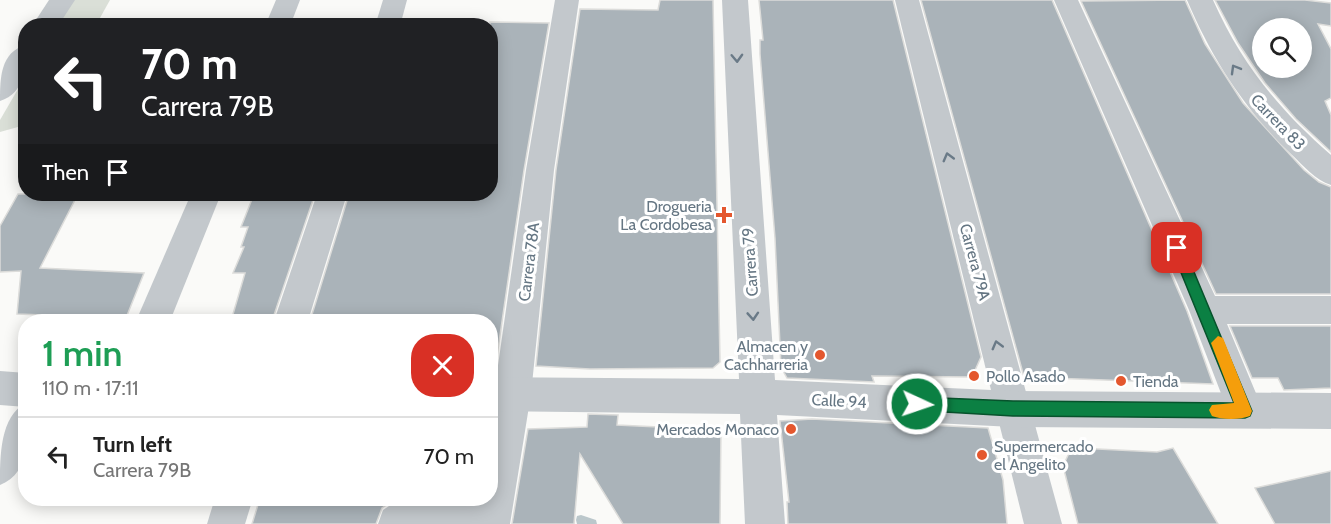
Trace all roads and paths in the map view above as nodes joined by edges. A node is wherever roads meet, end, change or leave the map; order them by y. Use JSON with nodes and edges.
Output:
{"nodes":[{"id":1,"x":62,"y":0,"type":"edge"},
{"id":2,"x":288,"y":0,"type":"edge"},
{"id":3,"x":395,"y":0,"type":"edge"},
{"id":4,"x":567,"y":0,"type":"edge"},
{"id":5,"x":735,"y":0,"type":"edge"},
{"id":6,"x":907,"y":0,"type":"edge"},
{"id":7,"x":1066,"y":0,"type":"edge"},
{"id":8,"x":1200,"y":0,"type":"edge"},
{"id":9,"x":50,"y":18,"type":"edge"},
{"id":10,"x":280,"y":18,"type":"edge"},
{"id":11,"x":389,"y":18,"type":"edge"},
{"id":12,"x":18,"y":65,"type":"edge"},
{"id":13,"x":0,"y":91,"type":"edge"},
{"id":14,"x":1331,"y":173,"type":"edge"},
{"id":15,"x":203,"y":201,"type":"edge"},
{"id":16,"x":330,"y":201,"type":"edge"},
{"id":17,"x":1205,"y":310,"type":"junction"},
{"id":18,"x":1331,"y":310,"type":"edge"},
{"id":19,"x":156,"y":314,"type":"edge"},
{"id":20,"x":293,"y":314,"type":"edge"},
{"id":21,"x":0,"y":388,"type":"edge"},
{"id":22,"x":18,"y":389,"type":"edge"},
{"id":23,"x":502,"y":394,"type":"edge"},
{"id":24,"x":758,"y":396,"type":"junction"},
{"id":25,"x":1013,"y":409,"type":"junction"},
{"id":26,"x":1245,"y":411,"type":"junction"},
{"id":27,"x":1331,"y":411,"type":"edge"},
{"id":28,"x":18,"y":434,"type":"edge"},
{"id":29,"x":498,"y":449,"type":"edge"},
{"id":30,"x":0,"y":467,"type":"edge"},
{"id":31,"x":232,"y":506,"type":"edge"},
{"id":32,"x":493,"y":517,"type":"edge"},
{"id":33,"x":226,"y":524,"type":"edge"},
{"id":34,"x":397,"y":524,"type":"edge"},
{"id":35,"x":765,"y":524,"type":"edge"},
{"id":36,"x":1043,"y":524,"type":"edge"}],
"edges":[{"from":1,"to":9,"type":"street"},
{"from":2,"to":10,"type":"street"},
{"from":3,"to":11,"type":"street"},
{"from":4,"to":23,"type":"street","name":"Carrera 78A"},
{"from":5,"to":24,"type":"street","name":"Carrera 79","one_way":true},
{"from":25,"to":6,"type":"street","name":"Carrera 79A","one_way":true},
{"from":7,"to":17,"type":"street"},
{"from":14,"to":8,"type":"street","name":"Carrera 83","one_way":true},
{"from":12,"to":13,"type":"street"},
{"from":15,"to":19,"type":"street"},
{"from":16,"to":20,"type":"street"},
{"from":17,"to":18,"type":"street"},
{"from":17,"to":26,"type":"street"},
{"from":21,"to":22,"type":"street"},
{"from":23,"to":24,"type":"street","name":"Calle 94"},
{"from":23,"to":29,"type":"street","name":"Carrera 78A"},
{"from":24,"to":25,"type":"street","name":"Calle 94"},
{"from":24,"to":35,"type":"street","name":"Carrera 79"},
{"from":25,"to":26,"type":"street","name":"Calle 94"},
{"from":25,"to":36,"type":"street","name":"Carrera 79A"},
{"from":26,"to":27,"type":"street","name":"Calle 94"},
{"from":28,"to":30,"type":"street"},
{"from":31,"to":33,"type":"street"},
{"from":32,"to":34,"type":"street"}]}
